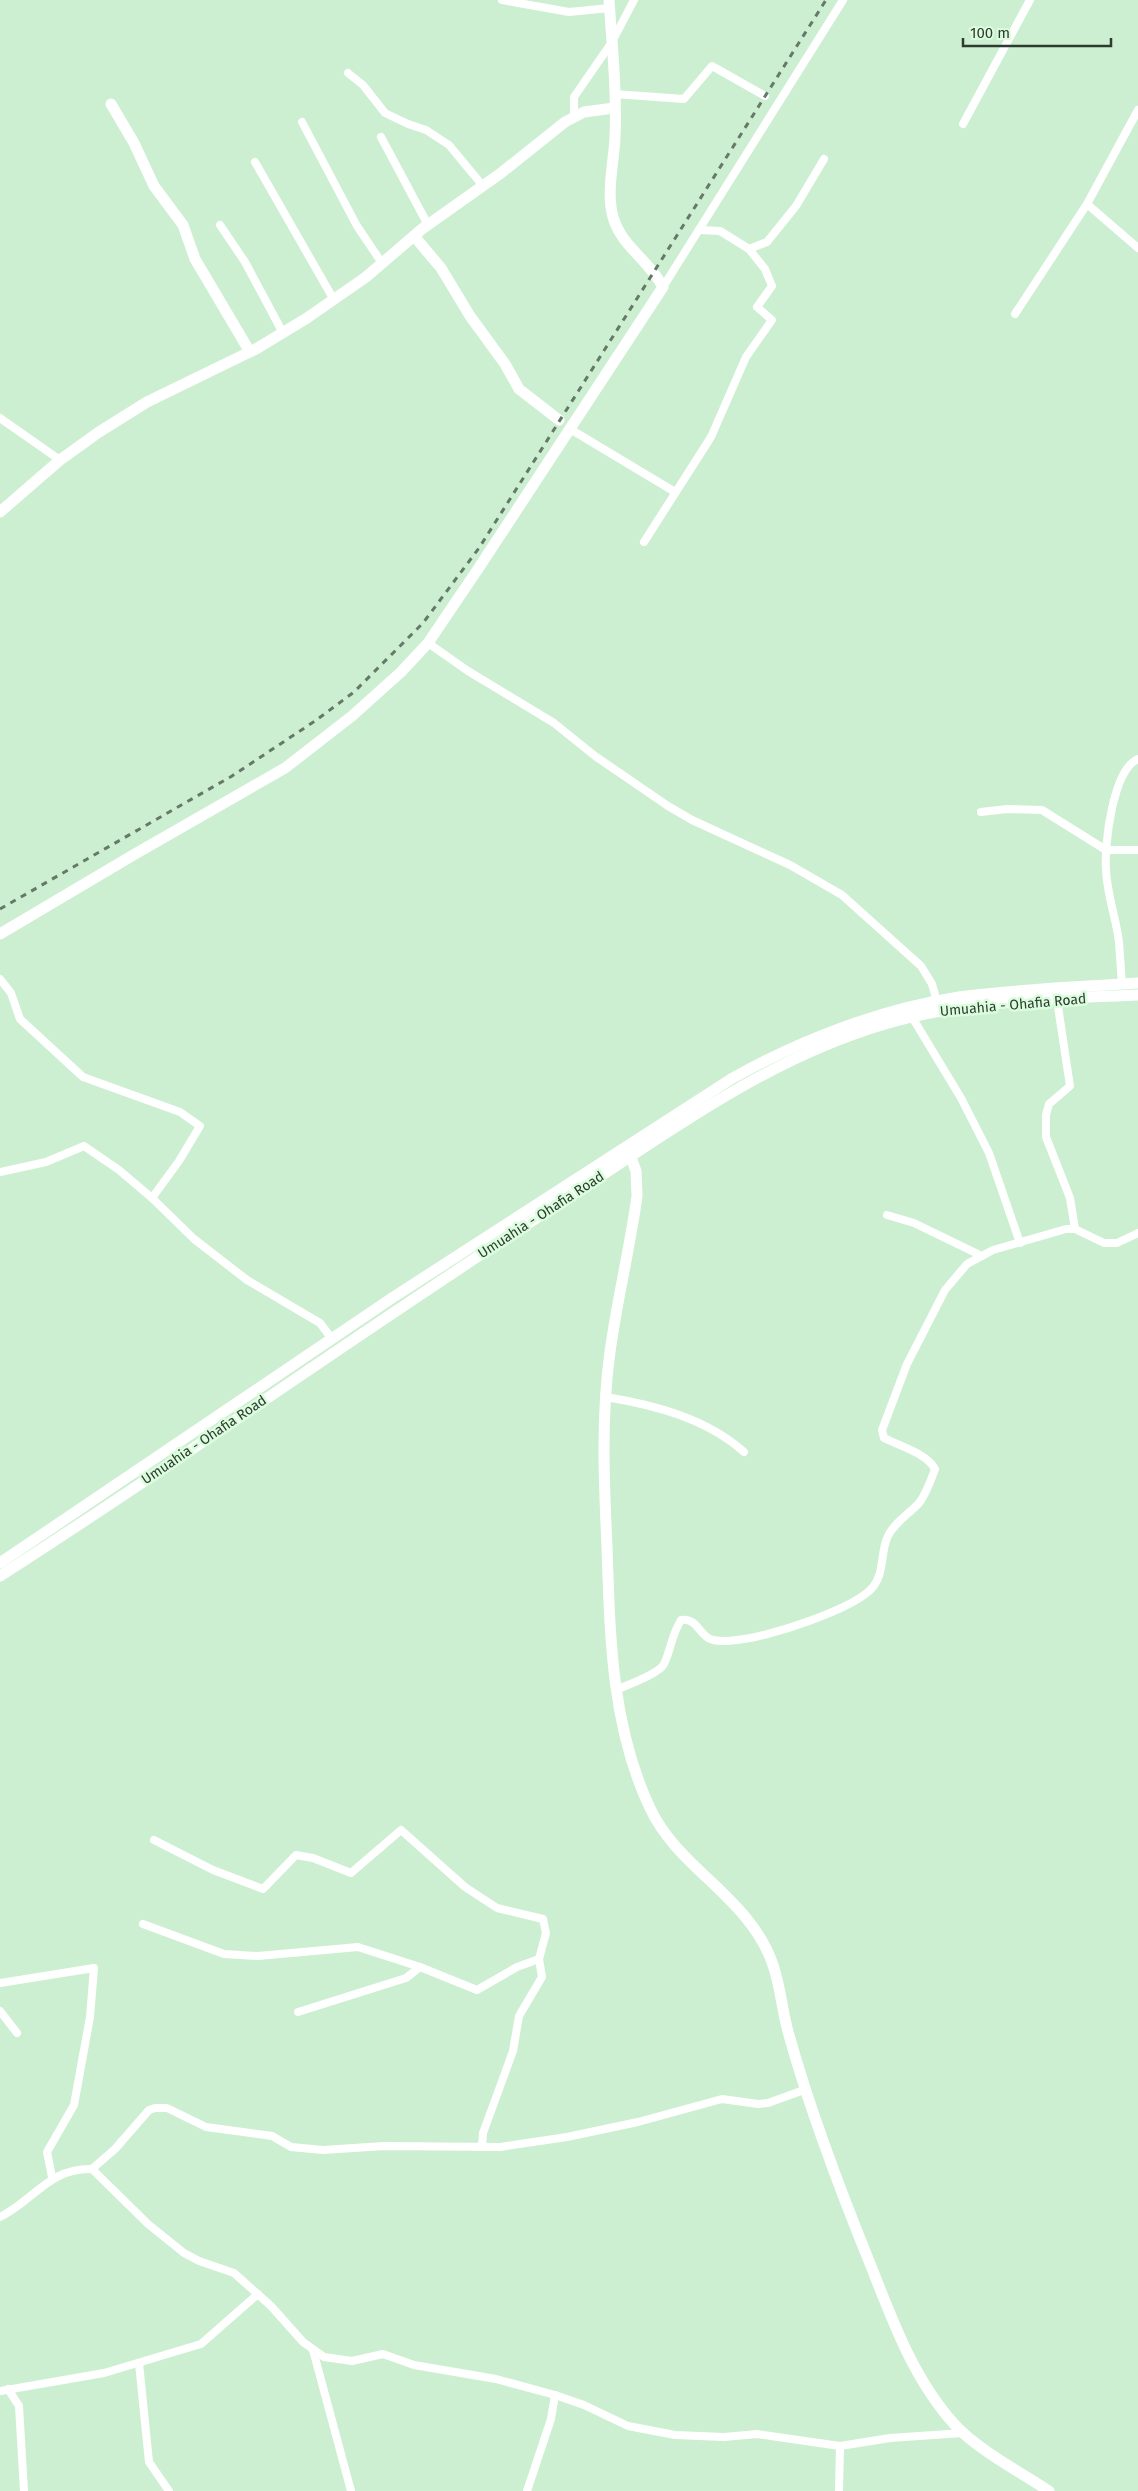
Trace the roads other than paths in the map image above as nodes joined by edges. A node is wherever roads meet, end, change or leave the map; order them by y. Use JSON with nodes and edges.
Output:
{"nodes":[{"id":1,"x":502,"y":0,"type":"edge"},
{"id":2,"x":634,"y":0,"type":"edge"},
{"id":3,"x":843,"y":0,"type":"edge"},
{"id":4,"x":1030,"y":0,"type":"edge"},
{"id":5,"x":610,"y":4,"type":"edge"},
{"id":6,"x":612,"y":42,"type":"junction"},
{"id":7,"x":348,"y":73,"type":"dead end"},
{"id":8,"x":614,"y":94,"type":"junction"},
{"id":9,"x":765,"y":96,"type":"dead end"},
{"id":10,"x":111,"y":104,"type":"dead end"},
{"id":11,"x":614,"y":108,"type":"junction"},
{"id":12,"x":1138,"y":110,"type":"edge"},
{"id":13,"x":574,"y":117,"type":"junction"},
{"id":14,"x":302,"y":122,"type":"dead end"},
{"id":15,"x":963,"y":124,"type":"dead end"},
{"id":16,"x":381,"y":137,"type":"dead end"},
{"id":17,"x":824,"y":159,"type":"dead end"},
{"id":18,"x":254,"y":162,"type":"dead end"},
{"id":19,"x":482,"y":186,"type":"junction"},
{"id":20,"x":1087,"y":204,"type":"junction"},
{"id":21,"x":220,"y":225,"type":"dead end"},
{"id":22,"x":428,"y":225,"type":"junction"},
{"id":23,"x":699,"y":230,"type":"junction"},
{"id":24,"x":414,"y":236,"type":"junction"},
{"id":25,"x":1138,"y":248,"type":"edge"},
{"id":26,"x":750,"y":249,"type":"junction"},
{"id":27,"x":382,"y":263,"type":"junction"},
{"id":28,"x":663,"y":287,"type":"junction"},
{"id":29,"x":334,"y":300,"type":"junction"},
{"id":30,"x":1016,"y":314,"type":"dead end"},
{"id":31,"x":283,"y":333,"type":"junction"},
{"id":32,"x":250,"y":352,"type":"junction"},
{"id":33,"x":0,"y":418,"type":"edge"},
{"id":34,"x":559,"y":420,"type":"dead end"},
{"id":35,"x":570,"y":429,"type":"junction"},
{"id":36,"x":60,"y":460,"type":"junction"},
{"id":37,"x":675,"y":492,"type":"junction"},
{"id":38,"x":0,"y":512,"type":"edge"},
{"id":39,"x":644,"y":542,"type":"dead end"},
{"id":40,"x":428,"y":643,"type":"junction"},
{"id":41,"x":1138,"y":759,"type":"edge"},
{"id":42,"x":981,"y":812,"type":"dead end"},
{"id":43,"x":1106,"y":850,"type":"junction"},
{"id":44,"x":1138,"y":850,"type":"edge"},
{"id":45,"x":0,"y":934,"type":"edge"},
{"id":46,"x":0,"y":979,"type":"edge"},
{"id":47,"x":1122,"y":984,"type":"junction"},
{"id":48,"x":1138,"y":984,"type":"edge"},
{"id":49,"x":1138,"y":994,"type":"edge"},
{"id":50,"x":1057,"y":1000,"type":"junction"},
{"id":51,"x":937,"y":1002,"type":"junction"},
{"id":52,"x":912,"y":1017,"type":"junction"},
{"id":53,"x":629,"y":1150,"type":"junction"},
{"id":54,"x":0,"y":1172,"type":"edge"},
{"id":55,"x":152,"y":1198,"type":"junction"},
{"id":56,"x":888,"y":1215,"type":"dead end"},
{"id":57,"x":1075,"y":1229,"type":"junction"},
{"id":58,"x":1138,"y":1233,"type":"edge"},
{"id":59,"x":1020,"y":1243,"type":"junction"},
{"id":60,"x":982,"y":1256,"type":"junction"},
{"id":61,"x":332,"y":1338,"type":"junction"},
{"id":62,"x":606,"y":1397,"type":"junction"},
{"id":63,"x":744,"y":1452,"type":"dead end"},
{"id":64,"x":0,"y":1563,"type":"edge"},
{"id":65,"x":0,"y":1576,"type":"edge"},
{"id":66,"x":616,"y":1690,"type":"junction"},
{"id":67,"x":154,"y":1840,"type":"dead end"},
{"id":68,"x":144,"y":1924,"type":"dead end"},
{"id":69,"x":539,"y":1959,"type":"junction"},
{"id":70,"x":420,"y":1967,"type":"junction"},
{"id":71,"x":0,"y":1983,"type":"edge"},
{"id":72,"x":0,"y":2011,"type":"edge"},
{"id":73,"x":298,"y":2012,"type":"dead end"},
{"id":74,"x":17,"y":2033,"type":"dead end"},
{"id":75,"x":804,"y":2090,"type":"junction"},
{"id":76,"x":482,"y":2147,"type":"junction"},
{"id":77,"x":92,"y":2168,"type":"junction"},
{"id":78,"x":52,"y":2178,"type":"junction"},
{"id":79,"x":0,"y":2216,"type":"edge"},
{"id":80,"x":258,"y":2294,"type":"junction"},
{"id":81,"x":313,"y":2350,"type":"junction"},
{"id":82,"x":139,"y":2363,"type":"junction"},
{"id":83,"x":4,"y":2390,"type":"edge"},
{"id":84,"x":555,"y":2395,"type":"junction"},
{"id":85,"x":963,"y":2433,"type":"junction"},
{"id":86,"x":840,"y":2446,"type":"junction"},
{"id":87,"x":24,"y":2491,"type":"edge"},
{"id":88,"x":169,"y":2491,"type":"edge"},
{"id":89,"x":351,"y":2491,"type":"edge"},
{"id":90,"x":528,"y":2491,"type":"edge"},
{"id":91,"x":839,"y":2491,"type":"edge"},
{"id":92,"x":1049,"y":2491,"type":"edge"}],
"edges":[{"from":1,"to":5,"type":"street"},
{"from":2,"to":6,"type":"street"},
{"from":3,"to":23,"type":"street"},
{"from":4,"to":15,"type":"street"},
{"from":5,"to":6,"type":"street"},
{"from":6,"to":8,"type":"street"},
{"from":6,"to":13,"type":"street"},
{"from":7,"to":19,"type":"street"},
{"from":8,"to":9,"type":"street"},
{"from":8,"to":11,"type":"street"},
{"from":10,"to":32,"type":"street"},
{"from":11,"to":13,"type":"street"},
{"from":11,"to":28,"type":"street"},
{"from":12,"to":20,"type":"street"},
{"from":13,"to":19,"type":"street"},
{"from":14,"to":27,"type":"street"},
{"from":16,"to":22,"type":"street"},
{"from":17,"to":26,"type":"street"},
{"from":18,"to":29,"type":"street"},
{"from":19,"to":22,"type":"street"},
{"from":20,"to":25,"type":"street"},
{"from":20,"to":30,"type":"street"},
{"from":21,"to":31,"type":"street"},
{"from":22,"to":24,"type":"street"},
{"from":23,"to":26,"type":"street"},
{"from":23,"to":28,"type":"street"},
{"from":24,"to":27,"type":"street"},
{"from":24,"to":34,"type":"street"},
{"from":26,"to":37,"type":"street"},
{"from":27,"to":29,"type":"street"},
{"from":28,"to":35,"type":"street"},
{"from":29,"to":31,"type":"street"},
{"from":31,"to":32,"type":"street"},
{"from":32,"to":36,"type":"street"},
{"from":33,"to":36,"type":"street"},
{"from":35,"to":37,"type":"street"},
{"from":35,"to":40,"type":"street"},
{"from":36,"to":38,"type":"street"},
{"from":37,"to":39,"type":"street"},
{"from":40,"to":45,"type":"street"},
{"from":40,"to":51,"type":"street"},
{"from":41,"to":43,"type":"street"},
{"from":42,"to":43,"type":"street"},
{"from":43,"to":44,"type":"street"},
{"from":43,"to":47,"type":"street"},
{"from":46,"to":55,"type":"street"},
{"from":47,"to":48,"type":"street","name":"Umuahia - Ohafia Road"},
{"from":47,"to":51,"type":"street","name":"Umuahia - Ohafia Road"},
{"from":49,"to":50,"type":"street","name":"Umuahia - Ohafia Road"},
{"from":50,"to":52,"type":"street","name":"Umuahia - Ohafia Road"},
{"from":50,"to":57,"type":"street"},
{"from":51,"to":53,"type":"street","name":"Umuahia - Ohafia Road"},
{"from":52,"to":53,"type":"street","name":"Umuahia - Ohafia Road"},
{"from":52,"to":59,"type":"street"},
{"from":53,"to":61,"type":"street","name":"Umuahia - Ohafia Road"},
{"from":53,"to":62,"type":"street"},
{"from":53,"to":65,"type":"street","name":"Umuahia - Ohafia Road"},
{"from":54,"to":55,"type":"street"},
{"from":55,"to":61,"type":"street"},
{"from":56,"to":60,"type":"street"},
{"from":57,"to":58,"type":"street"},
{"from":57,"to":59,"type":"street"},
{"from":59,"to":60,"type":"street"},
{"from":60,"to":66,"type":"street"},
{"from":61,"to":64,"type":"street","name":"Umuahia - Ohafia Road"},
{"from":62,"to":63,"type":"street"},
{"from":62,"to":66,"type":"street"},
{"from":66,"to":75,"type":"street"},
{"from":67,"to":69,"type":"street"},
{"from":68,"to":70,"type":"street"},
{"from":69,"to":70,"type":"street"},
{"from":69,"to":76,"type":"street"},
{"from":70,"to":73,"type":"street"},
{"from":71,"to":78,"type":"street"},
{"from":72,"to":74,"type":"street"},
{"from":75,"to":76,"type":"street"},
{"from":75,"to":85,"type":"street"},
{"from":76,"to":77,"type":"street"},
{"from":77,"to":78,"type":"street"},
{"from":77,"to":80,"type":"street"},
{"from":78,"to":79,"type":"street"},
{"from":80,"to":81,"type":"street"},
{"from":80,"to":82,"type":"street"},
{"from":81,"to":84,"type":"street"},
{"from":81,"to":89,"type":"street"},
{"from":82,"to":83,"type":"street"},
{"from":82,"to":88,"type":"street"},
{"from":83,"to":87,"type":"street"},
{"from":84,"to":86,"type":"street"},
{"from":84,"to":90,"type":"street"},
{"from":85,"to":86,"type":"street"},
{"from":85,"to":92,"type":"street"},
{"from":86,"to":91,"type":"street"}]}
